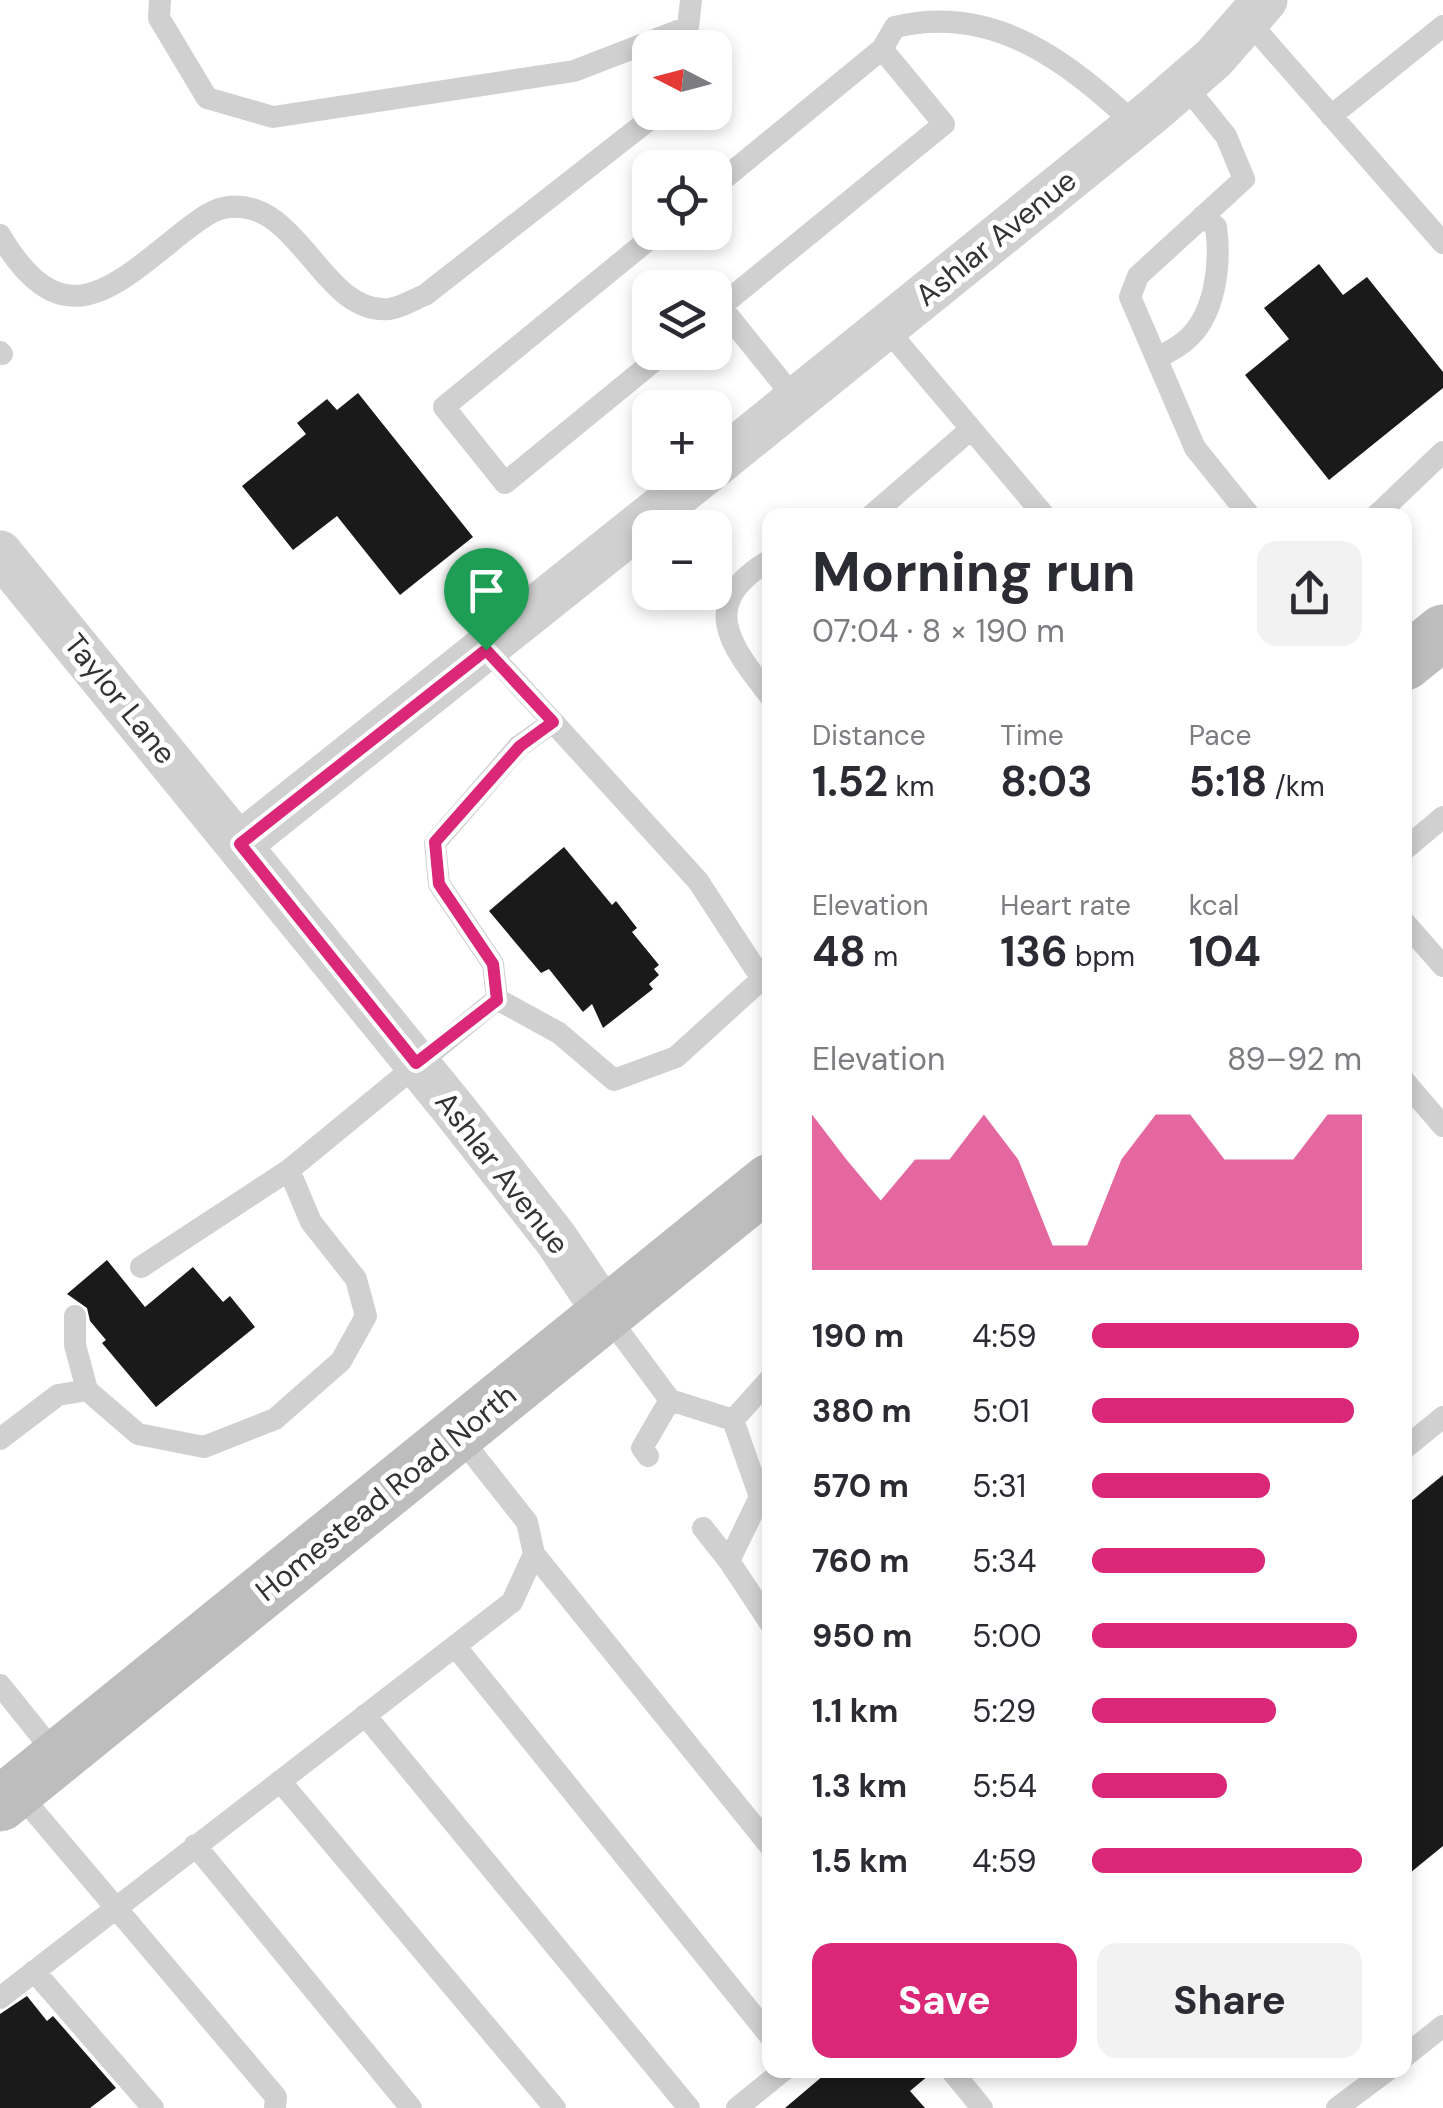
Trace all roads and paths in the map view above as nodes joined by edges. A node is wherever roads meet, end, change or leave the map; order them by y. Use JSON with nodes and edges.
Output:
{"nodes":[{"id":1,"x":160,"y":0,"type":"edge"},
{"id":2,"x":692,"y":0,"type":"edge"},
{"id":3,"x":1257,"y":11,"type":"edge"},
{"id":4,"x":1443,"y":26,"type":"edge"},
{"id":5,"x":689,"y":30,"type":"edge"},
{"id":6,"x":882,"y":49,"type":"junction"},
{"id":7,"x":632,"y":54,"type":"edge"},
{"id":8,"x":1184,"y":84,"type":"junction"},
{"id":9,"x":1332,"y":116,"type":"junction"},
{"id":10,"x":1136,"y":124,"type":"junction"},
{"id":11,"x":637,"y":130,"type":"edge"},
{"id":12,"x":732,"y":172,"type":"edge"},
{"id":13,"x":1204,"y":216,"type":"junction"},
{"id":14,"x":0,"y":235,"type":"edge"},
{"id":15,"x":1443,"y":243,"type":"edge"},
{"id":16,"x":636,"y":250,"type":"edge"},
{"id":17,"x":732,"y":298,"type":"edge"},
{"id":18,"x":732,"y":325,"type":"edge"},
{"id":19,"x":885,"y":327,"type":"junction"},
{"id":20,"x":1158,"y":358,"type":"junction"},
{"id":21,"x":643,"y":370,"type":"edge"},
{"id":22,"x":796,"y":400,"type":"junction"},
{"id":23,"x":971,"y":429,"type":"junction"},
{"id":24,"x":732,"y":451,"type":"edge"},
{"id":25,"x":1443,"y":452,"type":"edge"},
{"id":26,"x":684,"y":490,"type":"edge"},
{"id":27,"x":880,"y":508,"type":"edge"},
{"id":28,"x":1038,"y":508,"type":"edge"},
{"id":29,"x":1243,"y":508,"type":"edge"},
{"id":30,"x":1385,"y":508,"type":"edge"},
{"id":31,"x":0,"y":553,"type":"edge"},
{"id":32,"x":762,"y":565,"type":"edge"},
{"id":33,"x":1443,"y":632,"type":"edge"},
{"id":34,"x":486,"y":650,"type":"junction"},
{"id":35,"x":1412,"y":658,"type":"edge"},
{"id":36,"x":762,"y":686,"type":"edge"},
{"id":37,"x":553,"y":722,"type":"junction"},
{"id":38,"x":1443,"y":817,"type":"edge"},
{"id":39,"x":1412,"y":843,"type":"edge"},
{"id":40,"x":240,"y":844,"type":"junction"},
{"id":41,"x":1412,"y":931,"type":"edge"},
{"id":42,"x":1443,"y":966,"type":"edge"},
{"id":43,"x":497,"y":1000,"type":"junction"},
{"id":44,"x":416,"y":1063,"type":"junction"},
{"id":45,"x":1412,"y":1090,"type":"edge"},
{"id":46,"x":1443,"y":1126,"type":"edge"},
{"id":47,"x":290,"y":1170,"type":"junction"},
{"id":48,"x":762,"y":1187,"type":"edge"},
{"id":49,"x":142,"y":1267,"type":"dead end"},
{"id":50,"x":608,"y":1315,"type":"junction"},
{"id":51,"x":75,"y":1316,"type":"dead end"},
{"id":52,"x":762,"y":1388,"type":"edge"},
{"id":53,"x":87,"y":1390,"type":"junction"},
{"id":54,"x":670,"y":1400,"type":"junction"},
{"id":55,"x":1443,"y":1417,"type":"edge"},
{"id":56,"x":734,"y":1420,"type":"junction"},
{"id":57,"x":458,"y":1435,"type":"junction"},
{"id":58,"x":0,"y":1439,"type":"edge"},
{"id":59,"x":1412,"y":1442,"type":"edge"},
{"id":60,"x":648,"y":1456,"type":"dead end"},
{"id":61,"x":703,"y":1528,"type":"dead end"},
{"id":62,"x":534,"y":1554,"type":"junction"},
{"id":63,"x":730,"y":1561,"type":"junction"},
{"id":64,"x":762,"y":1611,"type":"edge"},
{"id":65,"x":455,"y":1646,"type":"junction"},
{"id":66,"x":0,"y":1685,"type":"edge"},
{"id":67,"x":365,"y":1715,"type":"junction"},
{"id":68,"x":58,"y":1757,"type":"junction"},
{"id":69,"x":280,"y":1780,"type":"junction"},
{"id":70,"x":8,"y":1798,"type":"edge"},
{"id":71,"x":762,"y":1836,"type":"edge"},
{"id":72,"x":195,"y":1845,"type":"junction"},
{"id":73,"x":114,"y":1907,"type":"junction"},
{"id":74,"x":34,"y":1971,"type":"junction"},
{"id":75,"x":0,"y":1998,"type":"edge"},
{"id":76,"x":762,"y":2026,"type":"edge"},
{"id":77,"x":1443,"y":2026,"type":"edge"},
{"id":78,"x":1412,"y":2050,"type":"edge"},
{"id":79,"x":774,"y":2078,"type":"edge"},
{"id":80,"x":958,"y":2078,"type":"edge"},
{"id":81,"x":1377,"y":2078,"type":"edge"},
{"id":82,"x":153,"y":2108,"type":"edge"},
{"id":83,"x":275,"y":2108,"type":"edge"},
{"id":84,"x":411,"y":2108,"type":"edge"},
{"id":85,"x":554,"y":2108,"type":"edge"},
{"id":86,"x":689,"y":2108,"type":"edge"},
{"id":87,"x":736,"y":2108,"type":"edge"},
{"id":88,"x":982,"y":2108,"type":"edge"},
{"id":89,"x":1337,"y":2108,"type":"edge"}],
"edges":[{"from":1,"to":7,"type":"lane"},
{"from":2,"to":5,"type":"lane"},
{"from":3,"to":8,"type":"street","name":"Ashlar Avenue"},
{"from":3,"to":9,"type":"lane"},
{"from":4,"to":9,"type":"lane"},
{"from":6,"to":10,"type":"lane"},
{"from":6,"to":12,"type":"lane"},
{"from":6,"to":17,"type":"lane"},
{"from":8,"to":10,"type":"street","name":"Ashlar Avenue"},
{"from":8,"to":13,"type":"lane"},
{"from":9,"to":15,"type":"lane"},
{"from":10,"to":19,"type":"street","name":"Ashlar Avenue"},
{"from":11,"to":14,"type":"lane"},
{"from":13,"to":20,"type":"lane"},
{"from":13,"to":20,"type":"lane"},
{"from":16,"to":21,"type":"lane"},
{"from":18,"to":22,"type":"lane"},
{"from":19,"to":22,"type":"street","name":"Ashlar Avenue"},
{"from":19,"to":23,"type":"lane"},
{"from":20,"to":29,"type":"lane"},
{"from":22,"to":24,"type":"street","name":"Ashlar Avenue"},
{"from":23,"to":27,"type":"lane"},
{"from":23,"to":28,"type":"lane"},
{"from":25,"to":30,"type":"lane"},
{"from":26,"to":34,"type":"street"},
{"from":31,"to":40,"type":"street","name":"Taylor Lane"},
{"from":32,"to":36,"type":"lane"},
{"from":33,"to":35,"type":"main road"},
{"from":34,"to":37,"type":"lane"},
{"from":34,"to":40,"type":"street"},
{"from":37,"to":43,"type":"lane"},
{"from":37,"to":43,"type":"lane"},
{"from":38,"to":39,"type":"lane"},
{"from":40,"to":44,"type":"street","name":"Ashlar Avenue"},
{"from":41,"to":42,"type":"lane"},
{"from":43,"to":44,"type":"lane"},
{"from":44,"to":47,"type":"lane"},
{"from":44,"to":50,"type":"street","name":"Ashlar Avenue"},
{"from":45,"to":46,"type":"lane"},
{"from":47,"to":49,"type":"lane"},
{"from":47,"to":53,"type":"lane"},
{"from":48,"to":50,"type":"main road","name":"Homestead Road North"},
{"from":50,"to":54,"type":"lane"},
{"from":50,"to":57,"type":"main road","name":"Homestead Road North"},
{"from":51,"to":53,"type":"lane"},
{"from":52,"to":56,"type":"lane"},
{"from":53,"to":58,"type":"lane"},
{"from":54,"to":56,"type":"lane"},
{"from":54,"to":60,"type":"lane"},
{"from":55,"to":59,"type":"lane"},
{"from":56,"to":63,"type":"lane"},
{"from":57,"to":62,"type":"lane"},
{"from":57,"to":68,"type":"main road","name":"Homestead Road North"},
{"from":61,"to":63,"type":"lane"},
{"from":62,"to":65,"type":"lane"},
{"from":62,"to":71,"type":"lane"},
{"from":63,"to":64,"type":"lane"},
{"from":65,"to":67,"type":"lane"},
{"from":65,"to":76,"type":"lane"},
{"from":66,"to":68,"type":"lane"},
{"from":67,"to":69,"type":"lane"},
{"from":67,"to":86,"type":"lane"},
{"from":68,"to":70,"type":"main road","name":"Homestead Road North"},
{"from":69,"to":72,"type":"lane"},
{"from":69,"to":85,"type":"lane"},
{"from":70,"to":73,"type":"lane"},
{"from":72,"to":73,"type":"lane"},
{"from":72,"to":84,"type":"lane"},
{"from":73,"to":74,"type":"lane"},
{"from":73,"to":83,"type":"lane"},
{"from":74,"to":75,"type":"lane"},
{"from":74,"to":82,"type":"lane"},
{"from":77,"to":78,"type":"lane"},
{"from":79,"to":87,"type":"lane"},
{"from":80,"to":88,"type":"lane"},
{"from":81,"to":89,"type":"lane"}]}
